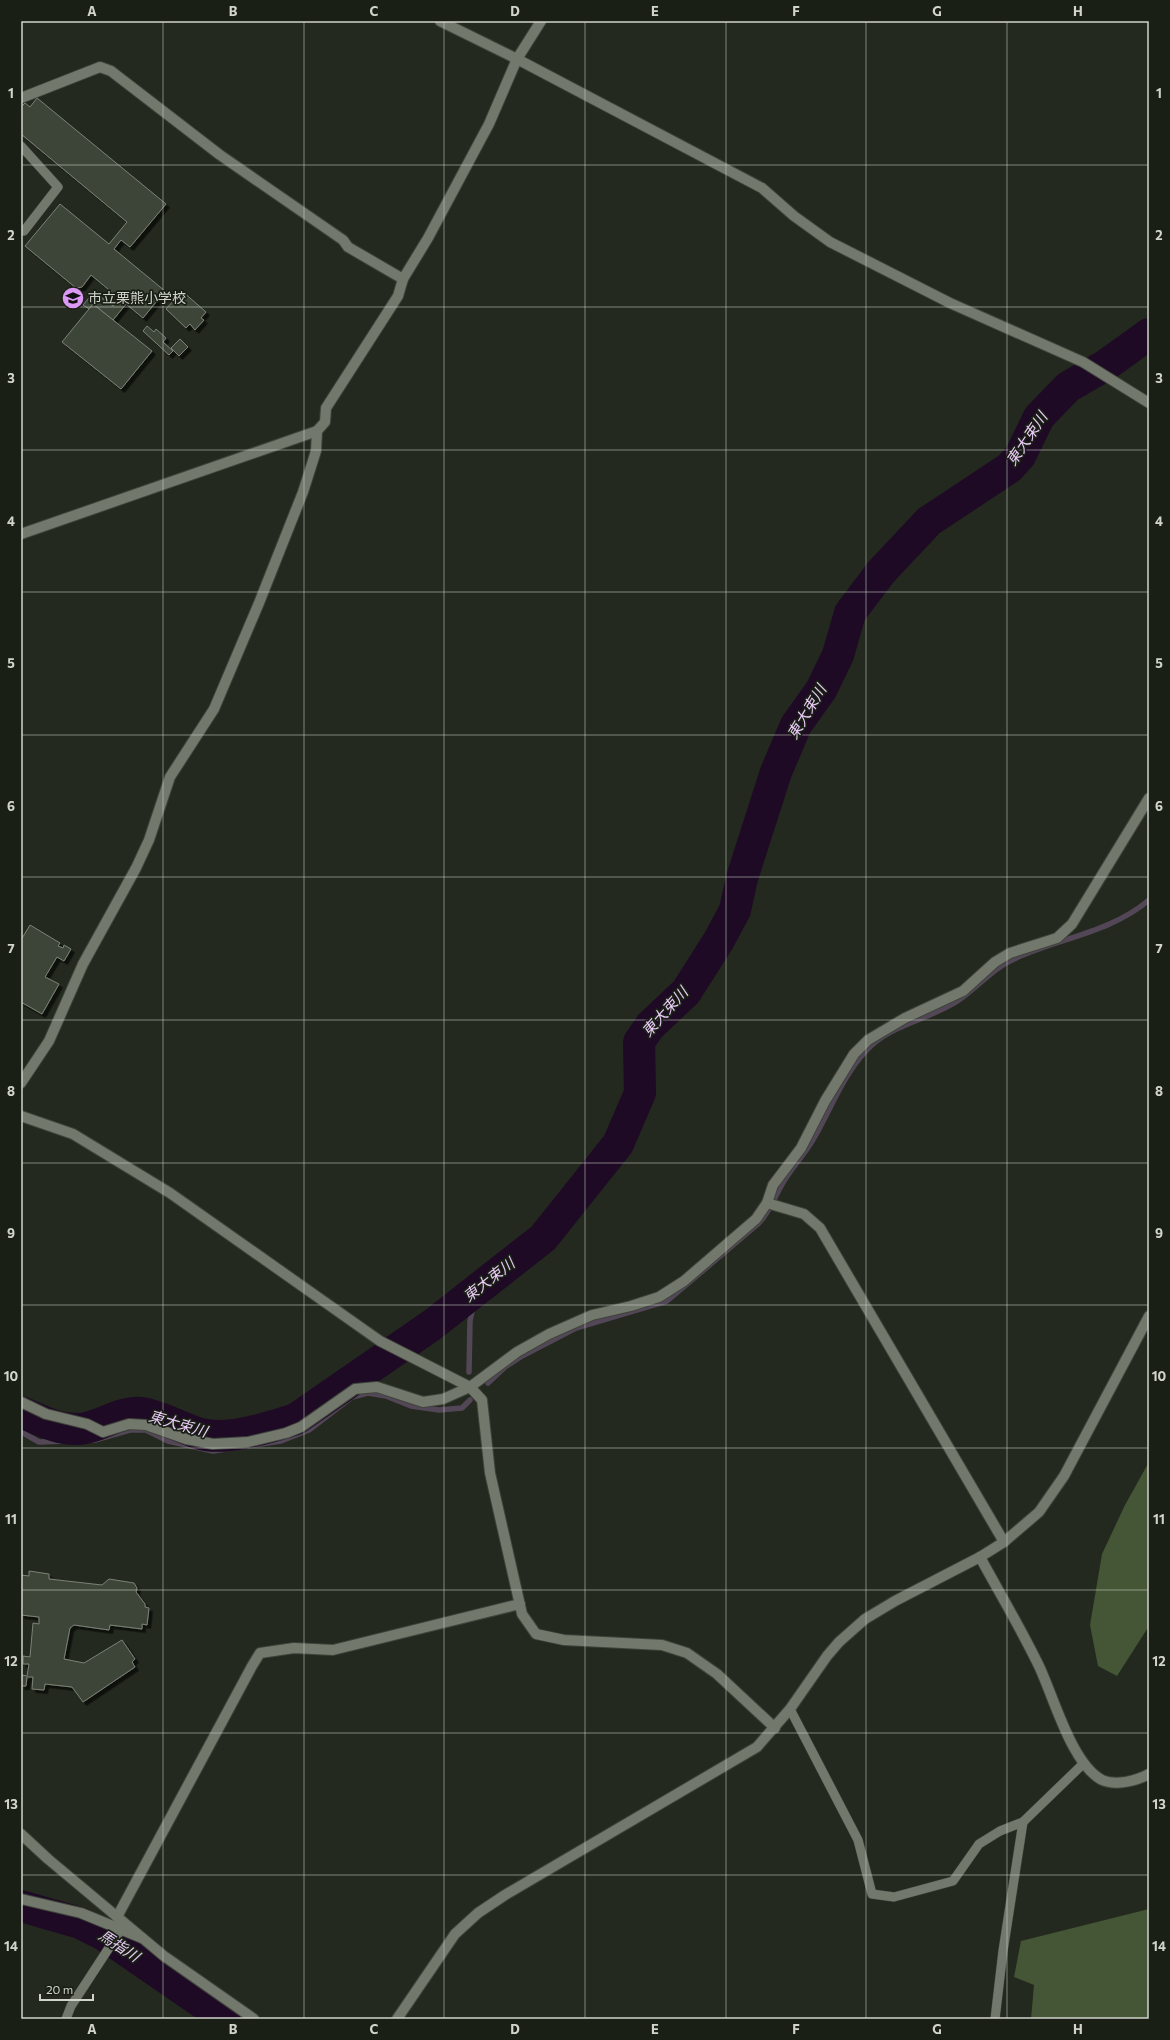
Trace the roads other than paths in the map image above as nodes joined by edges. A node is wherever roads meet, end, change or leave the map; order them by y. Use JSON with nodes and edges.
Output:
{"nodes":[{"id":1,"x":440,"y":21,"type":"edge"},
{"id":2,"x":541,"y":21,"type":"edge"},
{"id":3,"x":517,"y":59,"type":"junction"},
{"id":4,"x":21,"y":98,"type":"edge"},
{"id":5,"x":21,"y":146,"type":"edge"},
{"id":6,"x":21,"y":230,"type":"edge"},
{"id":7,"x":403,"y":279,"type":"junction"},
{"id":8,"x":1149,"y":403,"type":"edge"},
{"id":9,"x":317,"y":431,"type":"junction"},
{"id":10,"x":21,"y":534,"type":"edge"},
{"id":11,"x":1149,"y":798,"type":"edge"},
{"id":12,"x":21,"y":1083,"type":"edge"},
{"id":13,"x":21,"y":1116,"type":"edge"},
{"id":14,"x":770,"y":1205,"type":"junction"},
{"id":15,"x":1149,"y":1316,"type":"edge"},
{"id":16,"x":470,"y":1387,"type":"junction"},
{"id":17,"x":21,"y":1402,"type":"edge"},
{"id":18,"x":1004,"y":1542,"type":"junction"},
{"id":19,"x":980,"y":1557,"type":"junction"},
{"id":20,"x":520,"y":1604,"type":"junction"},
{"id":21,"x":790,"y":1710,"type":"junction"},
{"id":22,"x":775,"y":1728,"type":"junction"},
{"id":23,"x":1084,"y":1763,"type":"junction"},
{"id":24,"x":1149,"y":1774,"type":"edge"},
{"id":25,"x":1023,"y":1822,"type":"junction"},
{"id":26,"x":21,"y":1834,"type":"edge"},
{"id":27,"x":21,"y":1899,"type":"edge"},
{"id":28,"x":118,"y":1917,"type":"junction"},
{"id":29,"x":119,"y":1934,"type":"junction"},
{"id":30,"x":144,"y":1939,"type":"junction"},
{"id":31,"x":66,"y":2019,"type":"edge"},
{"id":32,"x":254,"y":2019,"type":"edge"},
{"id":33,"x":397,"y":2019,"type":"edge"},
{"id":34,"x":995,"y":2019,"type":"edge"}],
"edges":[{"from":1,"to":3,"type":"street"},
{"from":2,"to":3,"type":"street"},
{"from":3,"to":7,"type":"street"},
{"from":3,"to":8,"type":"street"},
{"from":4,"to":7,"type":"street"},
{"from":5,"to":6,"type":"lane"},
{"from":7,"to":9,"type":"street"},
{"from":9,"to":10,"type":"street"},
{"from":9,"to":12,"type":"street"},
{"from":11,"to":14,"type":"street"},
{"from":13,"to":16,"type":"street"},
{"from":14,"to":16,"type":"street"},
{"from":14,"to":18,"type":"street"},
{"from":15,"to":18,"type":"street"},
{"from":16,"to":17,"type":"street"},
{"from":16,"to":20,"type":"street"},
{"from":18,"to":19,"type":"street"},
{"from":19,"to":21,"type":"street"},
{"from":19,"to":23,"type":"street"},
{"from":20,"to":22,"type":"street"},
{"from":20,"to":28,"type":"street"},
{"from":21,"to":22,"type":"street"},
{"from":21,"to":25,"type":"lane"},
{"from":22,"to":33,"type":"street"},
{"from":23,"to":24,"type":"street"},
{"from":23,"to":25,"type":"lane"},
{"from":25,"to":34,"type":"lane"},
{"from":26,"to":28,"type":"street"},
{"from":27,"to":29,"type":"street"},
{"from":28,"to":30,"type":"street"},
{"from":29,"to":30,"type":"street"},
{"from":29,"to":31,"type":"lane"},
{"from":30,"to":32,"type":"street"}]}
